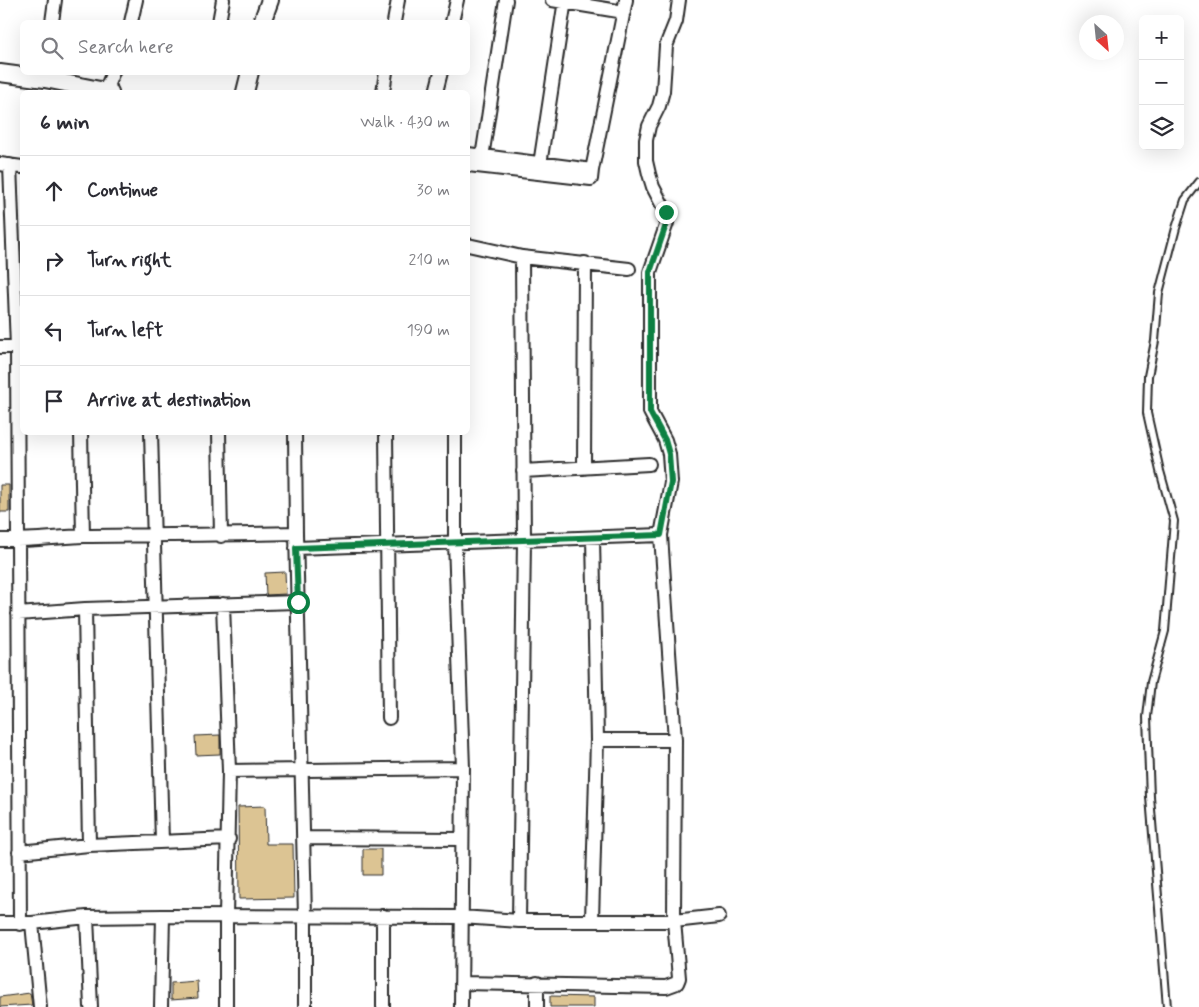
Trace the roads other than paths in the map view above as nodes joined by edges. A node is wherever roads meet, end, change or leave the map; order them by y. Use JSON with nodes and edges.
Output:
{"nodes":[{"id":1,"x":55,"y":0,"type":"edge"},
{"id":2,"x":136,"y":0,"type":"edge"},
{"id":3,"x":223,"y":0,"type":"edge"},
{"id":4,"x":270,"y":0,"type":"edge"},
{"id":5,"x":398,"y":0,"type":"edge"},
{"id":6,"x":457,"y":0,"type":"edge"},
{"id":7,"x":506,"y":0,"type":"edge"},
{"id":8,"x":679,"y":0,"type":"edge"},
{"id":9,"x":561,"y":1,"type":"edge"},
{"id":10,"x":625,"y":6,"type":"edge"},
{"id":11,"x":52,"y":20,"type":"edge"},
{"id":12,"x":131,"y":20,"type":"edge"},
{"id":13,"x":219,"y":20,"type":"edge"},
{"id":14,"x":263,"y":20,"type":"edge"},
{"id":15,"x":394,"y":20,"type":"edge"},
{"id":16,"x":452,"y":20,"type":"edge"},
{"id":17,"x":0,"y":73,"type":"edge"},
{"id":18,"x":20,"y":74,"type":"edge"},
{"id":19,"x":31,"y":75,"type":"edge"},
{"id":20,"x":111,"y":75,"type":"edge"},
{"id":21,"x":249,"y":75,"type":"edge"},
{"id":22,"x":386,"y":75,"type":"edge"},
{"id":23,"x":440,"y":75,"type":"edge"},
{"id":24,"x":46,"y":76,"type":"edge"},
{"id":25,"x":95,"y":90,"type":"edge"},
{"id":26,"x":103,"y":90,"type":"edge"},
{"id":27,"x":246,"y":90,"type":"edge"},
{"id":28,"x":383,"y":90,"type":"edge"},
{"id":29,"x":436,"y":90,"type":"edge"},
{"id":30,"x":470,"y":155,"type":"edge"},
{"id":31,"x":482,"y":161,"type":"junction"},
{"id":32,"x":5,"y":164,"type":"edge"},
{"id":33,"x":470,"y":164,"type":"edge"},
{"id":34,"x":20,"y":167,"type":"edge"},
{"id":35,"x":539,"y":168,"type":"junction"},
{"id":36,"x":1199,"y":182,"type":"edge"},
{"id":37,"x":470,"y":245,"type":"edge"},
{"id":38,"x":522,"y":257,"type":"junction"},
{"id":39,"x":584,"y":263,"type":"junction"},
{"id":40,"x":629,"y":269,"type":"dead end"},
{"id":41,"x":0,"y":347,"type":"edge"},
{"id":42,"x":20,"y":347,"type":"edge"},
{"id":43,"x":81,"y":435,"type":"edge"},
{"id":44,"x":151,"y":435,"type":"edge"},
{"id":45,"x":219,"y":435,"type":"edge"},
{"id":46,"x":295,"y":435,"type":"edge"},
{"id":47,"x":386,"y":435,"type":"edge"},
{"id":48,"x":455,"y":435,"type":"edge"},
{"id":49,"x":649,"y":464,"type":"dead end"},
{"id":50,"x":584,"y":468,"type":"junction"},
{"id":51,"x":523,"y":471,"type":"junction"},
{"id":52,"x":296,"y":532,"type":"junction"},
{"id":53,"x":661,"y":535,"type":"junction"},
{"id":54,"x":83,"y":536,"type":"junction"},
{"id":55,"x":154,"y":536,"type":"junction"},
{"id":56,"x":221,"y":536,"type":"junction"},
{"id":57,"x":593,"y":538,"type":"junction"},
{"id":58,"x":0,"y":540,"type":"edge"},
{"id":59,"x":17,"y":540,"type":"junction"},
{"id":60,"x":524,"y":540,"type":"junction"},
{"id":61,"x":455,"y":542,"type":"junction"},
{"id":62,"x":387,"y":544,"type":"junction"},
{"id":63,"x":296,"y":548,"type":"junction"},
{"id":64,"x":298,"y":602,"type":"junction"},
{"id":65,"x":223,"y":604,"type":"junction"},
{"id":66,"x":156,"y":607,"type":"junction"},
{"id":67,"x":85,"y":609,"type":"junction"},
{"id":68,"x":18,"y":614,"type":"junction"},
{"id":69,"x":389,"y":718,"type":"dead end"},
{"id":70,"x":597,"y":740,"type":"junction"},
{"id":71,"x":675,"y":740,"type":"junction"},
{"id":72,"x":463,"y":768,"type":"junction"},
{"id":73,"x":302,"y":770,"type":"junction"},
{"id":74,"x":229,"y":771,"type":"junction"},
{"id":75,"x":304,"y":838,"type":"junction"},
{"id":76,"x":229,"y":839,"type":"junction"},
{"id":77,"x":462,"y":839,"type":"junction"},
{"id":78,"x":162,"y":842,"type":"junction"},
{"id":79,"x":89,"y":845,"type":"junction"},
{"id":80,"x":19,"y":852,"type":"junction"},
{"id":81,"x":163,"y":916,"type":"junction"},
{"id":82,"x":226,"y":916,"type":"junction"},
{"id":83,"x":305,"y":916,"type":"junction"},
{"id":84,"x":383,"y":916,"type":"junction"},
{"id":85,"x":719,"y":916,"type":"dead end"},
{"id":86,"x":87,"y":917,"type":"junction"},
{"id":87,"x":461,"y":917,"type":"junction"},
{"id":88,"x":592,"y":920,"type":"junction"},
{"id":89,"x":519,"y":921,"type":"junction"},
{"id":90,"x":674,"y":921,"type":"junction"},
{"id":91,"x":0,"y":923,"type":"edge"},
{"id":92,"x":26,"y":923,"type":"junction"},
{"id":93,"x":461,"y":983,"type":"junction"},
{"id":94,"x":537,"y":983,"type":"junction"},
{"id":95,"x":40,"y":1007,"type":"edge"},
{"id":96,"x":90,"y":1007,"type":"edge"},
{"id":97,"x":161,"y":1007,"type":"edge"},
{"id":98,"x":226,"y":1007,"type":"edge"},
{"id":99,"x":305,"y":1007,"type":"edge"},
{"id":100,"x":383,"y":1007,"type":"edge"},
{"id":101,"x":461,"y":1007,"type":"edge"},
{"id":102,"x":537,"y":1007,"type":"edge"},
{"id":103,"x":1167,"y":1007,"type":"edge"}],
"edges":[{"from":1,"to":11,"type":"street"},
{"from":2,"to":12,"type":"street"},
{"from":3,"to":13,"type":"street"},
{"from":4,"to":14,"type":"street"},
{"from":5,"to":15,"type":"street"},
{"from":6,"to":16,"type":"street"},
{"from":7,"to":31,"type":"street"},
{"from":8,"to":53,"type":"street"},
{"from":9,"to":10,"type":"street"},
{"from":9,"to":35,"type":"street"},
{"from":10,"to":35,"type":"street"},
{"from":17,"to":18,"type":"street"},
{"from":19,"to":24,"type":"street"},
{"from":20,"to":26,"type":"street"},
{"from":21,"to":27,"type":"street"},
{"from":22,"to":28,"type":"street"},
{"from":23,"to":29,"type":"street"},
{"from":24,"to":25,"type":"street"},
{"from":30,"to":31,"type":"street"},
{"from":31,"to":33,"type":"street"},
{"from":31,"to":35,"type":"street"},
{"from":32,"to":34,"type":"street"},
{"from":32,"to":42,"type":"street"},
{"from":36,"to":103,"type":"lane"},
{"from":37,"to":38,"type":"street"},
{"from":38,"to":39,"type":"street"},
{"from":38,"to":51,"type":"street"},
{"from":39,"to":40,"type":"street"},
{"from":39,"to":50,"type":"street"},
{"from":41,"to":42,"type":"street"},
{"from":42,"to":59,"type":"street"},
{"from":43,"to":54,"type":"street"},
{"from":44,"to":55,"type":"street"},
{"from":45,"to":56,"type":"street"},
{"from":46,"to":52,"type":"street"},
{"from":47,"to":62,"type":"street"},
{"from":48,"to":61,"type":"street"},
{"from":49,"to":50,"type":"street"},
{"from":50,"to":51,"type":"street"},
{"from":51,"to":60,"type":"street"},
{"from":52,"to":56,"type":"street"},
{"from":52,"to":63,"type":"street"},
{"from":53,"to":57,"type":"street"},
{"from":53,"to":71,"type":"street"},
{"from":54,"to":55,"type":"street"},
{"from":54,"to":59,"type":"street"},
{"from":55,"to":56,"type":"street"},
{"from":55,"to":66,"type":"street"},
{"from":57,"to":60,"type":"street"},
{"from":57,"to":70,"type":"street"},
{"from":58,"to":59,"type":"street"},
{"from":59,"to":68,"type":"street"},
{"from":60,"to":61,"type":"street"},
{"from":60,"to":89,"type":"street"},
{"from":61,"to":62,"type":"street"},
{"from":61,"to":72,"type":"street"},
{"from":62,"to":63,"type":"street"},
{"from":62,"to":69,"type":"street"},
{"from":63,"to":64,"type":"street"},
{"from":64,"to":65,"type":"street"},
{"from":64,"to":73,"type":"street"},
{"from":65,"to":66,"type":"street"},
{"from":65,"to":74,"type":"street"},
{"from":66,"to":67,"type":"street"},
{"from":66,"to":78,"type":"street"},
{"from":67,"to":68,"type":"street"},
{"from":67,"to":79,"type":"street"},
{"from":68,"to":80,"type":"street"},
{"from":70,"to":71,"type":"street"},
{"from":70,"to":88,"type":"street"},
{"from":71,"to":90,"type":"street"},
{"from":72,"to":73,"type":"street"},
{"from":72,"to":77,"type":"street"},
{"from":73,"to":74,"type":"street"},
{"from":73,"to":75,"type":"street"},
{"from":74,"to":76,"type":"street"},
{"from":75,"to":77,"type":"street"},
{"from":75,"to":83,"type":"street"},
{"from":76,"to":78,"type":"street"},
{"from":76,"to":82,"type":"street"},
{"from":77,"to":87,"type":"street"},
{"from":78,"to":79,"type":"street"},
{"from":79,"to":80,"type":"street"},
{"from":80,"to":92,"type":"street"},
{"from":81,"to":82,"type":"street"},
{"from":81,"to":86,"type":"street"},
{"from":81,"to":97,"type":"street"},
{"from":82,"to":83,"type":"street"},
{"from":82,"to":98,"type":"street"},
{"from":83,"to":84,"type":"street"},
{"from":83,"to":99,"type":"street"},
{"from":84,"to":87,"type":"street"},
{"from":84,"to":100,"type":"street"},
{"from":85,"to":90,"type":"street"},
{"from":86,"to":92,"type":"street"},
{"from":86,"to":96,"type":"street"},
{"from":87,"to":89,"type":"street"},
{"from":87,"to":93,"type":"street"},
{"from":88,"to":89,"type":"street"},
{"from":88,"to":90,"type":"street"},
{"from":90,"to":94,"type":"street"},
{"from":91,"to":92,"type":"street"},
{"from":92,"to":95,"type":"street"},
{"from":93,"to":94,"type":"street"},
{"from":93,"to":101,"type":"street"},
{"from":94,"to":102,"type":"street"}]}
